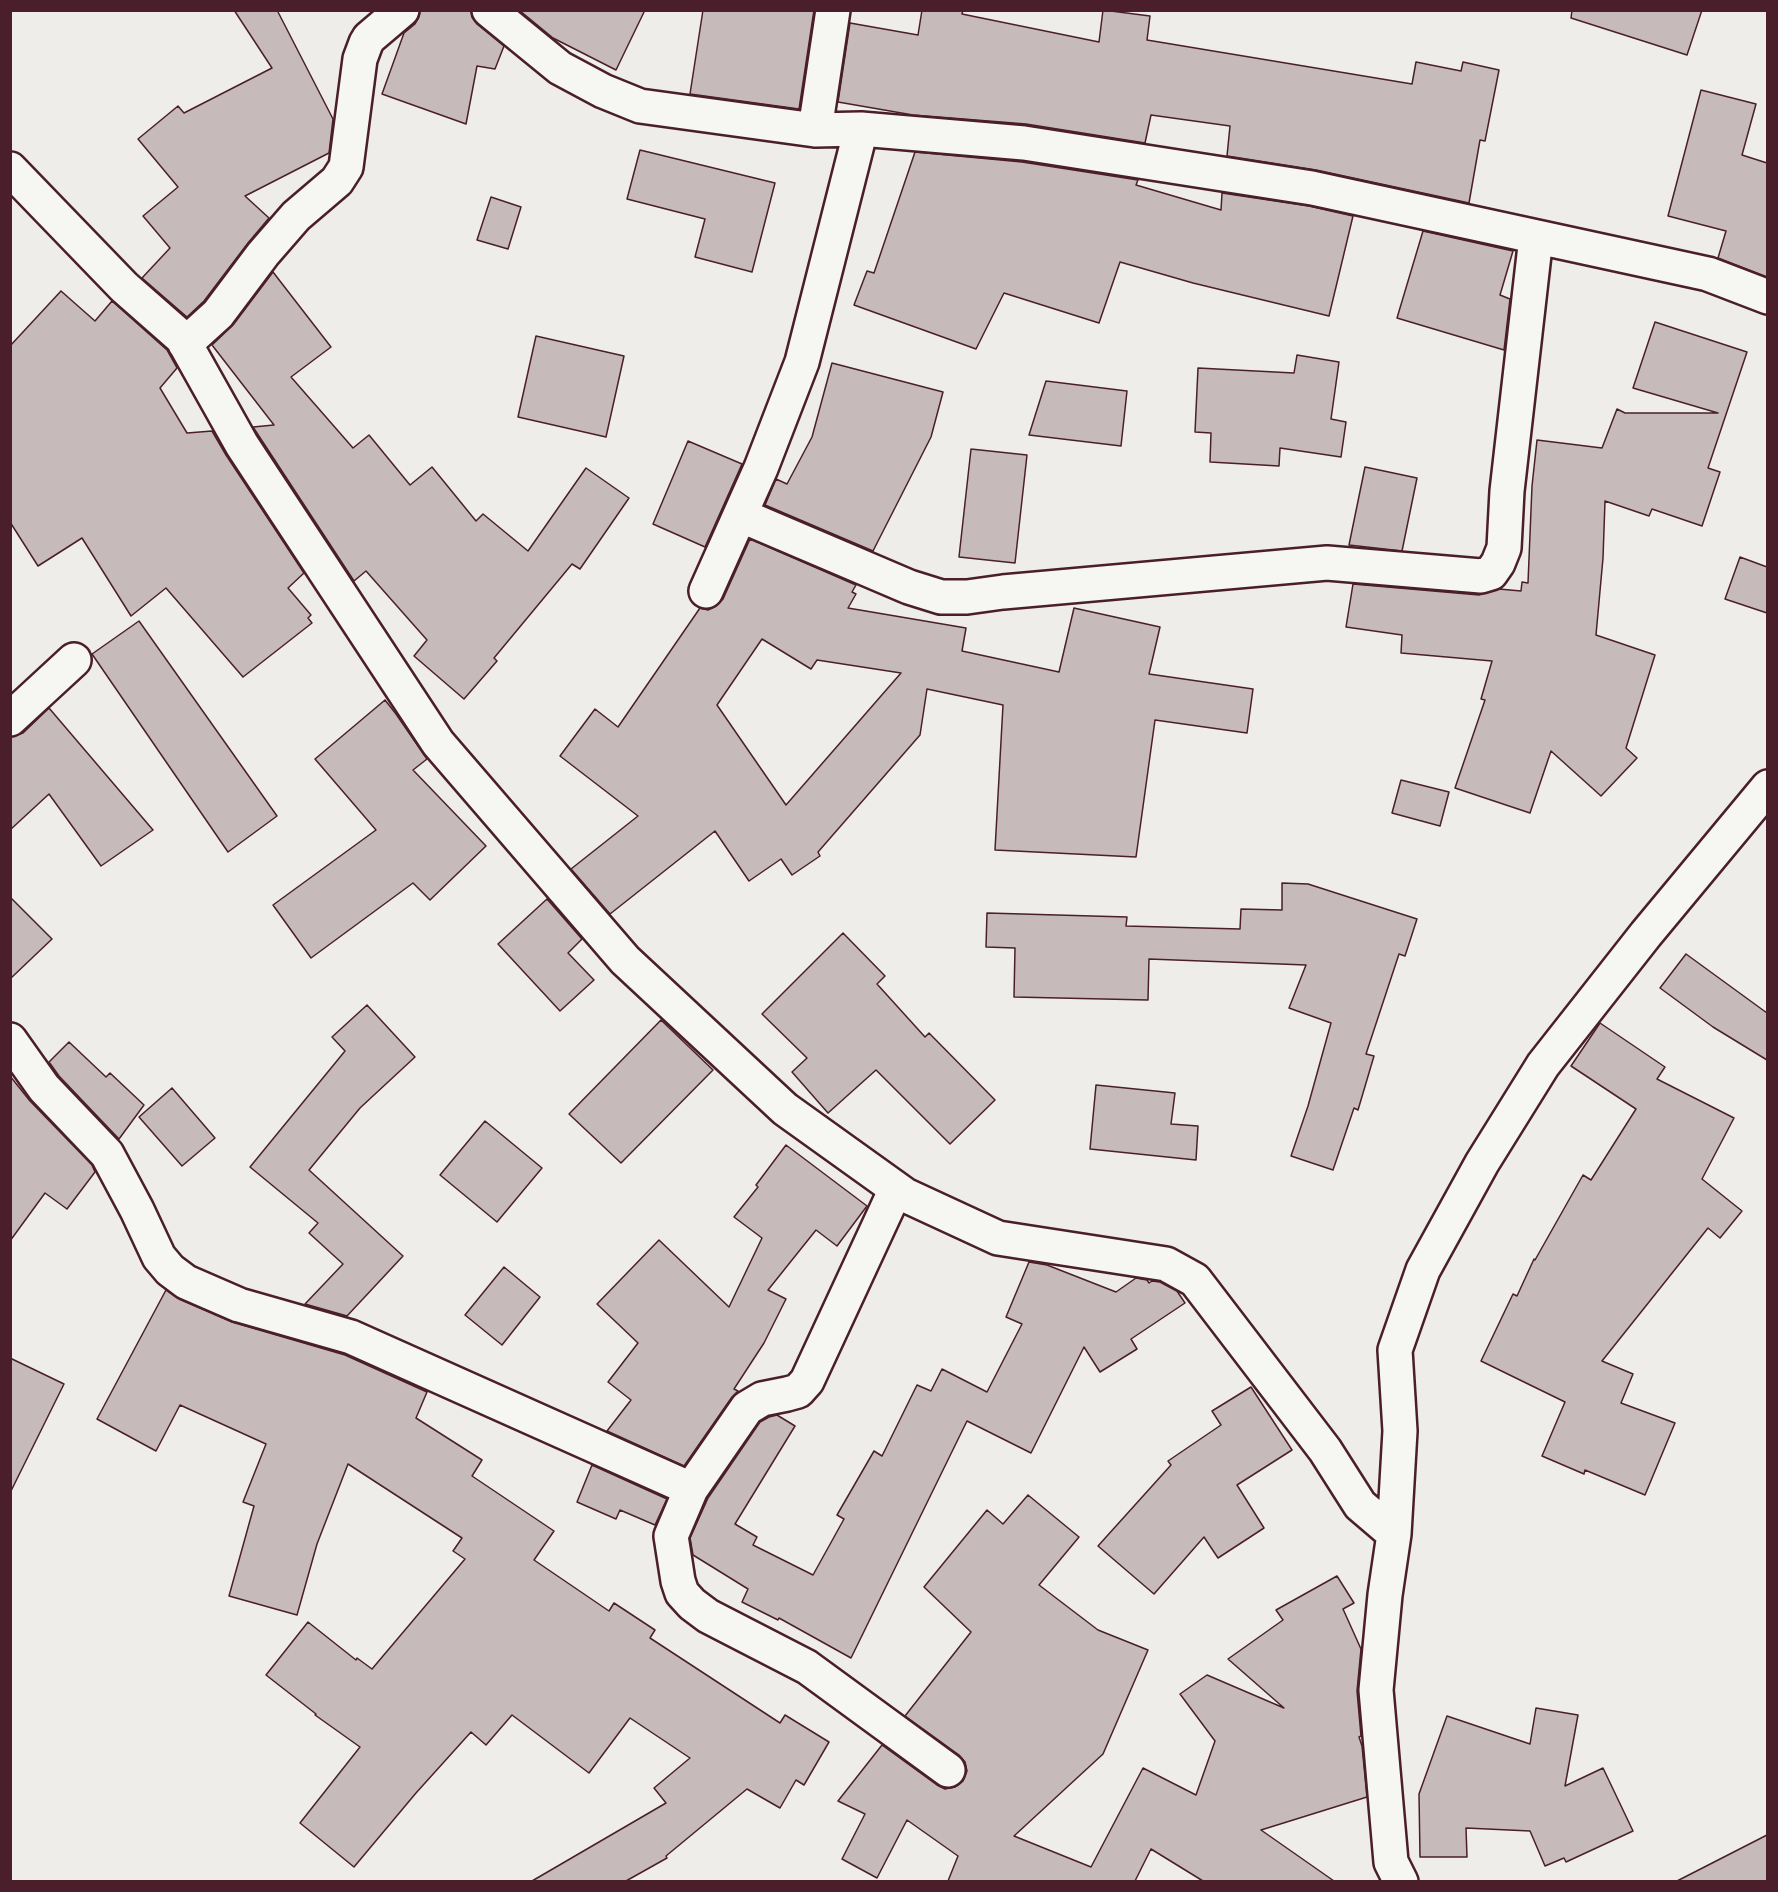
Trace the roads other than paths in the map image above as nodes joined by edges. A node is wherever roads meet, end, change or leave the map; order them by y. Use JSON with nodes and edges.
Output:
{"nodes":[{"id":1,"x":402,"y":10,"type":"edge"},
{"id":2,"x":489,"y":10,"type":"edge"},
{"id":3,"x":833,"y":10,"type":"edge"},
{"id":4,"x":861,"y":129,"type":"junction"},
{"id":5,"x":815,"y":130,"type":"junction"},
{"id":6,"x":10,"y":169,"type":"edge"},
{"id":7,"x":1536,"y":237,"type":"junction"},
{"id":8,"x":1767,"y":297,"type":"edge"},
{"id":9,"x":185,"y":344,"type":"junction"},
{"id":10,"x":740,"y":515,"type":"junction"},
{"id":11,"x":706,"y":591,"type":"dead end"},
{"id":12,"x":74,"y":660,"type":"dead end"},
{"id":13,"x":10,"y":719,"type":"edge"},
{"id":14,"x":1767,"y":787,"type":"edge"},
{"id":15,"x":10,"y":1040,"type":"edge"},
{"id":16,"x":896,"y":1190,"type":"junction"},
{"id":17,"x":691,"y":1489,"type":"junction"},
{"id":18,"x":1394,"y":1534,"type":"junction"},
{"id":19,"x":948,"y":1770,"type":"dead end"},
{"id":20,"x":1401,"y":1881,"type":"edge"}],
"edges":[{"from":1,"to":9,"type":"street"},
{"from":2,"to":5,"type":"street"},
{"from":3,"to":5,"type":"street"},
{"from":4,"to":5,"type":"street"},
{"from":4,"to":7,"type":"street"},
{"from":4,"to":10,"type":"street"},
{"from":6,"to":9,"type":"street"},
{"from":7,"to":8,"type":"street"},
{"from":7,"to":10,"type":"street"},
{"from":9,"to":16,"type":"street"},
{"from":10,"to":11,"type":"street"},
{"from":12,"to":13,"type":"street"},
{"from":14,"to":18,"type":"street"},
{"from":15,"to":17,"type":"street"},
{"from":16,"to":17,"type":"street"},
{"from":16,"to":18,"type":"street"},
{"from":17,"to":19,"type":"street"},
{"from":18,"to":20,"type":"street"}]}
